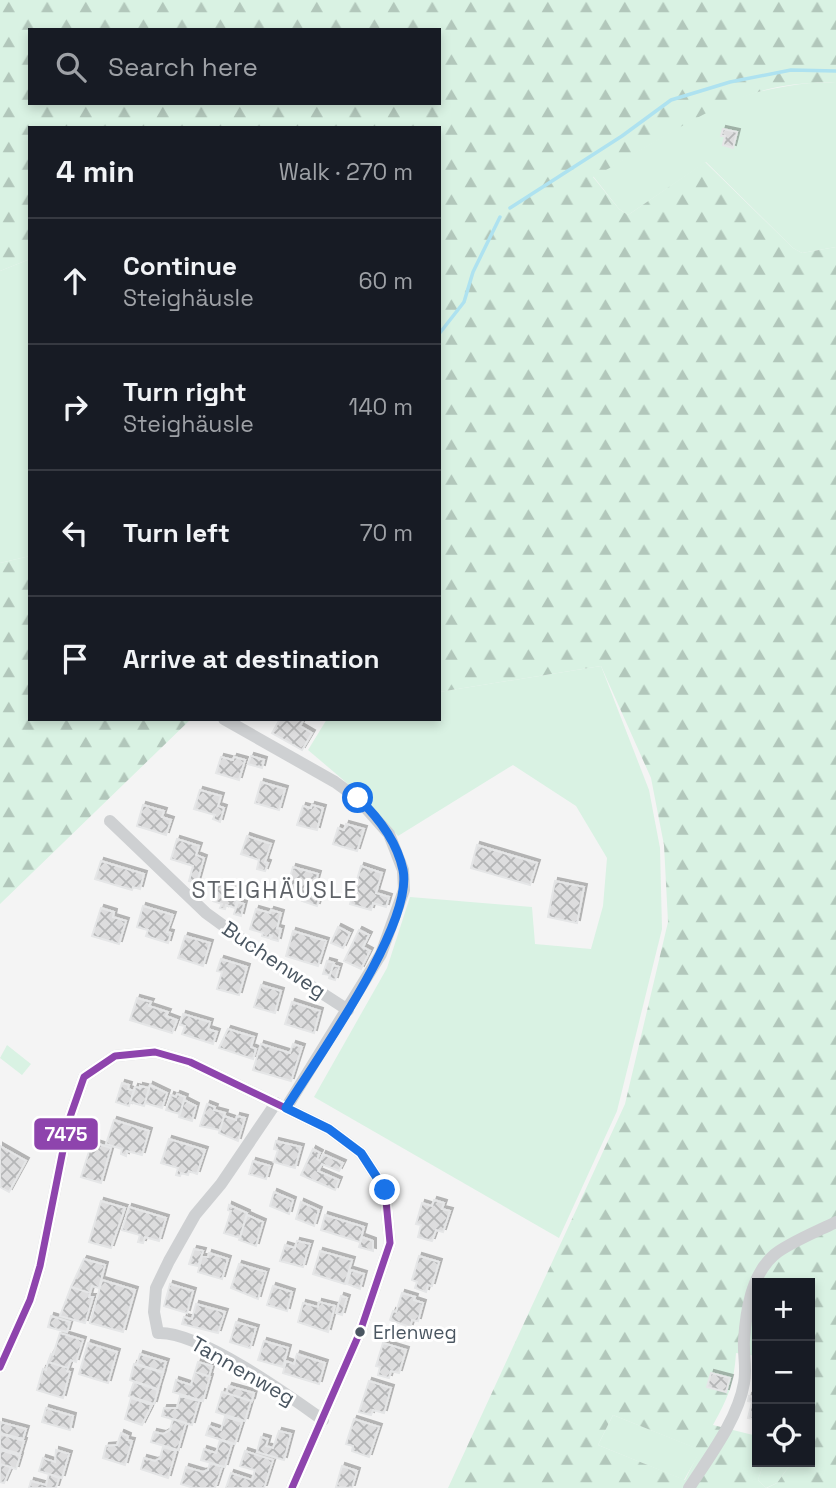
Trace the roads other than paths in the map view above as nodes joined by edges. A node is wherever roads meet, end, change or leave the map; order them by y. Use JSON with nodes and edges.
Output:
{"nodes":[{"id":1,"x":228,"y":721,"type":"edge"},
{"id":2,"x":110,"y":821,"type":"dead end"},
{"id":3,"x":348,"y":1010,"type":"junction"},
{"id":4,"x":281,"y":1106,"type":"junction"},
{"id":5,"x":836,"y":1222,"type":"edge"},
{"id":6,"x":4,"y":1351,"type":"edge"},
{"id":7,"x":0,"y":1367,"type":"edge"},
{"id":8,"x":323,"y":1420,"type":"junction"},
{"id":9,"x":292,"y":1488,"type":"edge"},
{"id":10,"x":689,"y":1488,"type":"edge"}],
"edges":[{"from":1,"to":3,"type":"street"},
{"from":2,"to":3,"type":"street","name":"Buchenweg"},
{"from":3,"to":4,"type":"street"},
{"from":4,"to":6,"type":"street"},
{"from":4,"to":8,"type":"street"},
{"from":4,"to":8,"type":"street","name":"Tannenweg"},
{"from":5,"to":10,"type":"street"},
{"from":6,"to":7,"type":"street"},
{"from":8,"to":9,"type":"street"}]}
